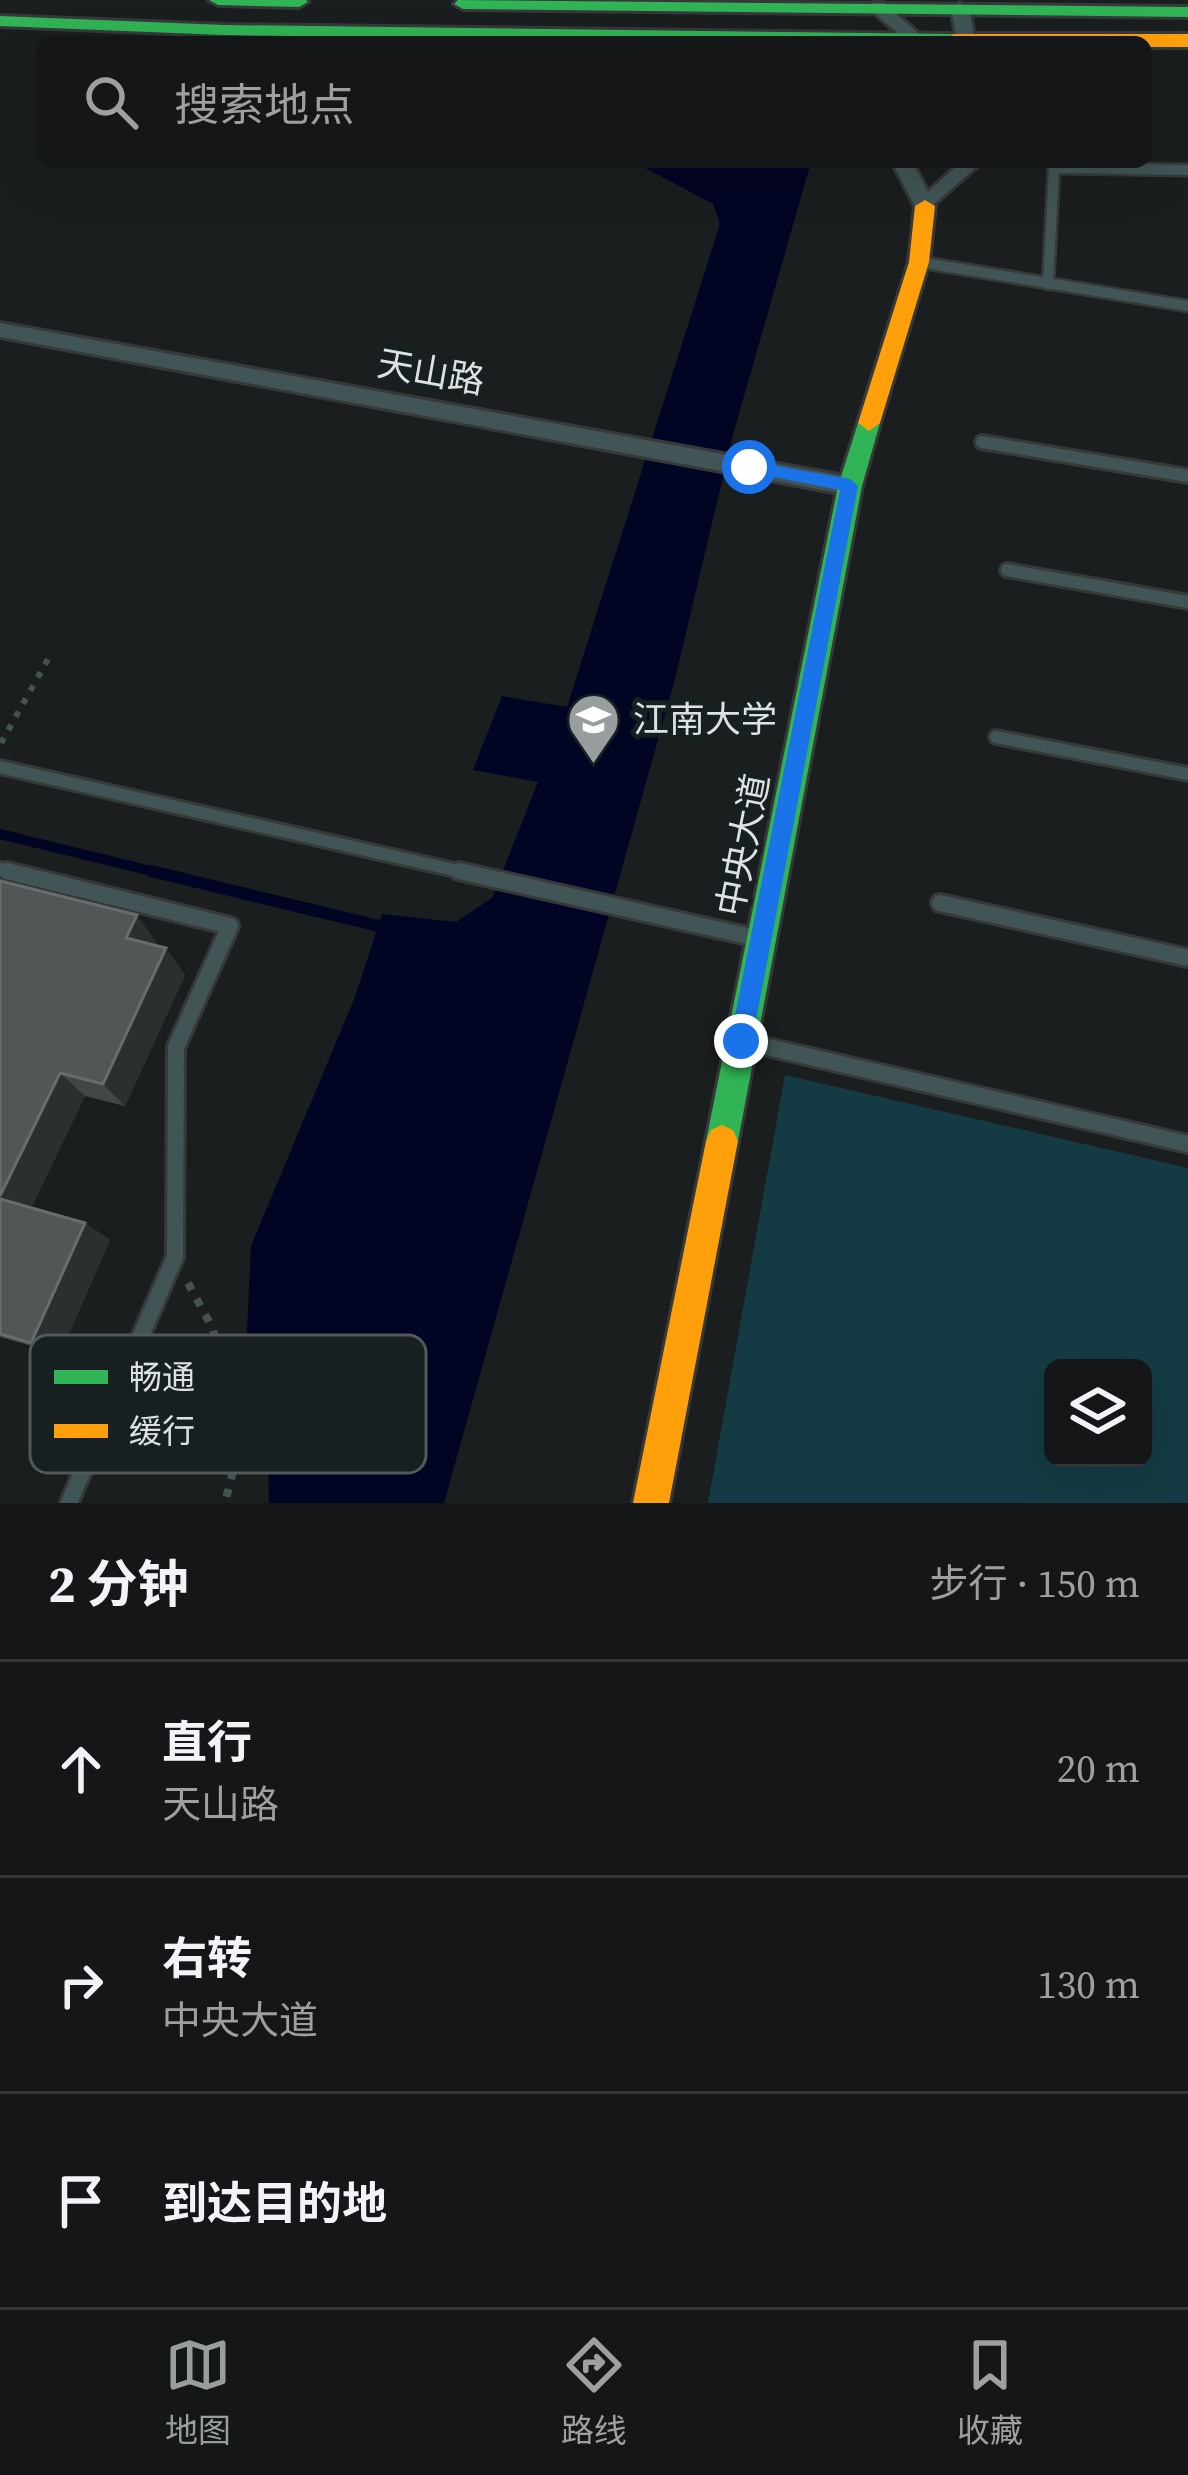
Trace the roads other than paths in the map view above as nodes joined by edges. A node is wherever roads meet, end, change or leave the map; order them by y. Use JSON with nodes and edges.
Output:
{"nodes":[{"id":1,"x":218,"y":0,"type":"edge"},
{"id":2,"x":338,"y":3,"type":"edge"},
{"id":3,"x":433,"y":4,"type":"dead end"},
{"id":4,"x":877,"y":4,"type":"edge"},
{"id":5,"x":961,"y":4,"type":"edge"},
{"id":6,"x":1188,"y":13,"type":"edge"},
{"id":7,"x":0,"y":21,"type":"edge"},
{"id":8,"x":642,"y":36,"type":"edge"},
{"id":9,"x":915,"y":36,"type":"edge"},
{"id":10,"x":964,"y":36,"type":"edge"},
{"id":11,"x":1152,"y":40,"type":"edge"},
{"id":12,"x":1188,"y":40,"type":"edge"},
{"id":13,"x":905,"y":168,"type":"edge"},
{"id":14,"x":966,"y":168,"type":"edge"},
{"id":15,"x":1188,"y":170,"type":"edge"},
{"id":16,"x":925,"y":206,"type":"junction"},
{"id":17,"x":919,"y":262,"type":"junction"},
{"id":18,"x":1048,"y":284,"type":"junction"},
{"id":19,"x":1188,"y":306,"type":"edge"},
{"id":20,"x":0,"y":330,"type":"edge"},
{"id":21,"x":982,"y":442,"type":"dead end"},
{"id":22,"x":1188,"y":476,"type":"edge"},
{"id":23,"x":850,"y":486,"type":"junction"},
{"id":24,"x":1007,"y":570,"type":"dead end"},
{"id":25,"x":1188,"y":602,"type":"edge"},
{"id":26,"x":996,"y":737,"type":"dead end"},
{"id":27,"x":0,"y":767,"type":"edge"},
{"id":28,"x":1188,"y":774,"type":"edge"},
{"id":29,"x":0,"y":869,"type":"edge"},
{"id":30,"x":940,"y":903,"type":"dead end"},
{"id":31,"x":761,"y":939,"type":"junction"},
{"id":32,"x":1188,"y":958,"type":"edge"},
{"id":33,"x":741,"y":1041,"type":"junction"},
{"id":34,"x":1188,"y":1144,"type":"edge"},
{"id":35,"x":141,"y":1335,"type":"edge"},
{"id":36,"x":82,"y":1473,"type":"edge"},
{"id":37,"x":69,"y":1503,"type":"edge"},
{"id":38,"x":651,"y":1503,"type":"edge"}],
"edges":[{"from":1,"to":2,"type":"main road"},
{"from":3,"to":4,"type":"main road"},
{"from":4,"to":5,"type":"main road"},
{"from":4,"to":9,"type":"street"},
{"from":5,"to":6,"type":"main road"},
{"from":5,"to":10,"type":"street"},
{"from":7,"to":8,"type":"main road"},
{"from":11,"to":12,"type":"main road"},
{"from":13,"to":16,"type":"street"},
{"from":14,"to":16,"type":"street"},
{"from":15,"to":18,"type":"lane"},
{"from":16,"to":17,"type":"main road","name":"中央大道"},
{"from":17,"to":18,"type":"lane"},
{"from":17,"to":23,"type":"main road","name":"中央大道"},
{"from":18,"to":19,"type":"lane"},
{"from":20,"to":23,"type":"street","name":"天山路"},
{"from":21,"to":22,"type":"lane"},
{"from":23,"to":31,"type":"main road","name":"中央大道"},
{"from":24,"to":25,"type":"lane"},
{"from":26,"to":28,"type":"lane"},
{"from":27,"to":31,"type":"lane"},
{"from":29,"to":35,"type":"lane"},
{"from":30,"to":32,"type":"lane"},
{"from":31,"to":33,"type":"main road","name":"中央大道"},
{"from":33,"to":34,"type":"lane"},
{"from":33,"to":38,"type":"main road","name":"中央大道"},
{"from":36,"to":37,"type":"lane"}]}
